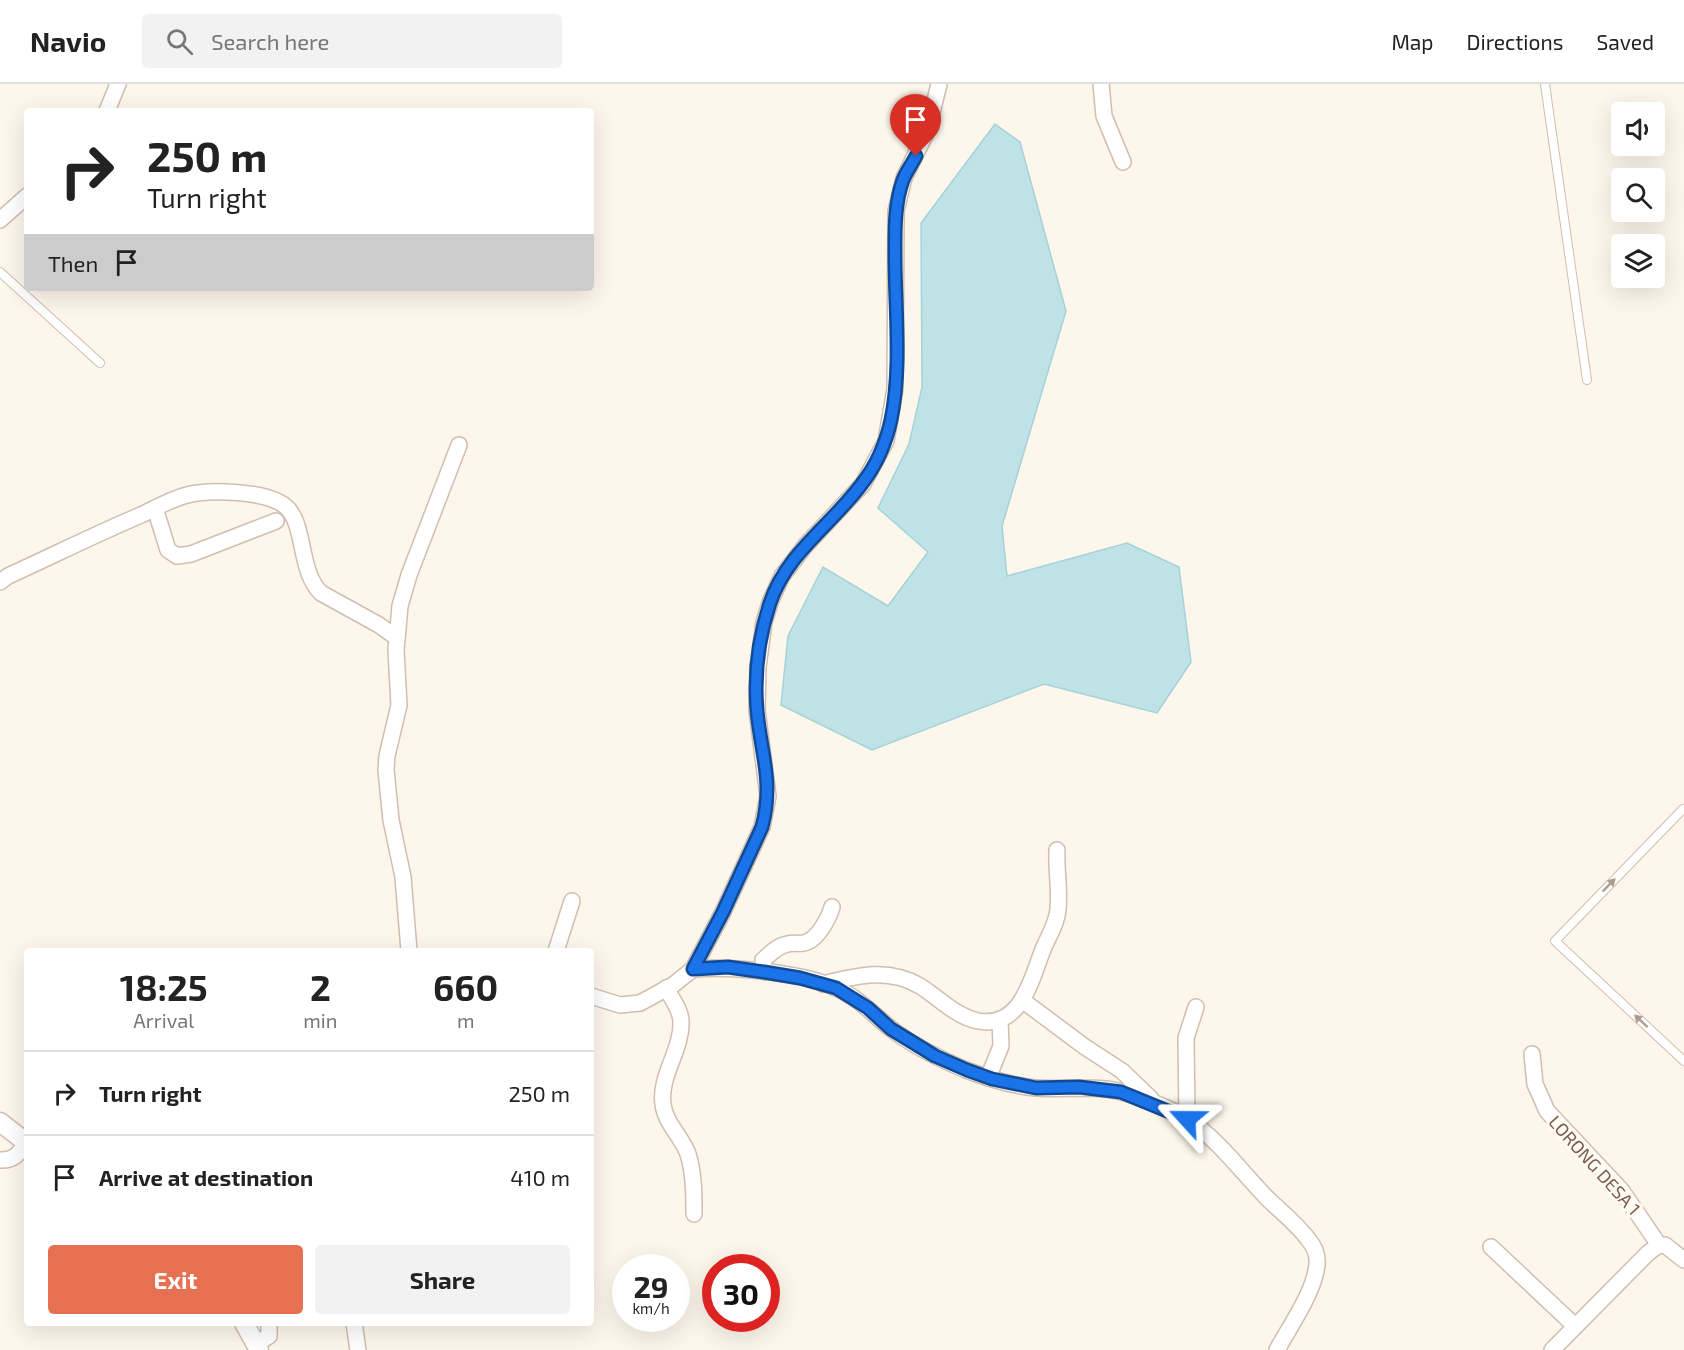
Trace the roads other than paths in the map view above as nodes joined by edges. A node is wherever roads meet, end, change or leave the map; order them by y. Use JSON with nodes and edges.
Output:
{"nodes":[{"id":1,"x":118,"y":84,"type":"edge"},
{"id":2,"x":939,"y":84,"type":"edge"},
{"id":3,"x":1101,"y":84,"type":"edge"},
{"id":4,"x":1545,"y":84,"type":"edge"},
{"id":5,"x":108,"y":108,"type":"edge"},
{"id":6,"x":1123,"y":162,"type":"dead end"},
{"id":7,"x":24,"y":199,"type":"edge"},
{"id":8,"x":0,"y":220,"type":"edge"},
{"id":9,"x":0,"y":272,"type":"edge"},
{"id":10,"x":100,"y":363,"type":"dead end"},
{"id":11,"x":1587,"y":380,"type":"dead end"},
{"id":12,"x":459,"y":445,"type":"dead end"},
{"id":13,"x":155,"y":508,"type":"junction"},
{"id":14,"x":276,"y":521,"type":"dead end"},
{"id":15,"x":0,"y":582,"type":"edge"},
{"id":16,"x":397,"y":638,"type":"junction"},
{"id":17,"x":1683,"y":810,"type":"edge"},
{"id":18,"x":1057,"y":850,"type":"dead end"},
{"id":19,"x":572,"y":901,"type":"dead end"},
{"id":20,"x":832,"y":907,"type":"dead end"},
{"id":21,"x":409,"y":948,"type":"edge"},
{"id":22,"x":557,"y":948,"type":"edge"},
{"id":23,"x":693,"y":969,"type":"junction"},
{"id":24,"x":764,"y":972,"type":"junction"},
{"id":25,"x":823,"y":984,"type":"junction"},
{"id":26,"x":666,"y":988,"type":"junction"},
{"id":27,"x":594,"y":997,"type":"edge"},
{"id":28,"x":1022,"y":1000,"type":"junction"},
{"id":29,"x":1196,"y":1007,"type":"dead end"},
{"id":30,"x":1000,"y":1019,"type":"junction"},
{"id":31,"x":1532,"y":1054,"type":"dead end"},
{"id":32,"x":1684,"y":1061,"type":"edge"},
{"id":33,"x":988,"y":1078,"type":"junction"},
{"id":34,"x":1160,"y":1107,"type":"junction"},
{"id":35,"x":1187,"y":1119,"type":"junction"},
{"id":36,"x":0,"y":1122,"type":"edge"},
{"id":37,"x":24,"y":1141,"type":"edge"},
{"id":38,"x":24,"y":1147,"type":"edge"},
{"id":39,"x":0,"y":1160,"type":"edge"},
{"id":40,"x":694,"y":1214,"type":"dead end"},
{"id":41,"x":1659,"y":1245,"type":"junction"},
{"id":42,"x":1491,"y":1247,"type":"dead end"},
{"id":43,"x":1684,"y":1260,"type":"edge"},
{"id":44,"x":246,"y":1326,"type":"edge"},
{"id":45,"x":269,"y":1326,"type":"edge"},
{"id":46,"x":354,"y":1326,"type":"edge"},
{"id":47,"x":1575,"y":1326,"type":"junction"},
{"id":48,"x":257,"y":1347,"type":"edge"},
{"id":49,"x":358,"y":1350,"type":"edge"},
{"id":50,"x":1277,"y":1350,"type":"edge"},
{"id":51,"x":1552,"y":1350,"type":"edge"}],
"edges":[{"from":1,"to":5,"type":"street"},
{"from":2,"to":23,"type":"street"},
{"from":3,"to":6,"type":"street"},
{"from":4,"to":11,"type":"lane"},
{"from":7,"to":8,"type":"street"},
{"from":9,"to":10,"type":"lane"},
{"from":12,"to":16,"type":"street"},
{"from":13,"to":14,"type":"street"},
{"from":13,"to":15,"type":"street"},
{"from":13,"to":16,"type":"street"},
{"from":16,"to":21,"type":"street"},
{"from":32,"to":17,"type":"lane","one_way":true},
{"from":18,"to":28,"type":"street"},
{"from":19,"to":22,"type":"street"},
{"from":20,"to":24,"type":"street"},
{"from":23,"to":24,"type":"street"},
{"from":23,"to":26,"type":"street"},
{"from":24,"to":25,"type":"street"},
{"from":25,"to":30,"type":"street"},
{"from":25,"to":33,"type":"street"},
{"from":26,"to":27,"type":"street"},
{"from":26,"to":40,"type":"street"},
{"from":28,"to":30,"type":"street"},
{"from":28,"to":34,"type":"street"},
{"from":29,"to":35,"type":"street"},
{"from":30,"to":33,"type":"street"},
{"from":31,"to":41,"type":"street","name":"LORONG DESA 1"},
{"from":33,"to":34,"type":"street"},
{"from":34,"to":35,"type":"street"},
{"from":35,"to":50,"type":"street"},
{"from":36,"to":37,"type":"street"},
{"from":38,"to":39,"type":"street"},
{"from":41,"to":43,"type":"street","name":"LORONG DESA 1"},
{"from":41,"to":47,"type":"street"},
{"from":42,"to":47,"type":"street"},
{"from":44,"to":48,"type":"street"},
{"from":45,"to":48,"type":"street"},
{"from":46,"to":49,"type":"street"},
{"from":47,"to":51,"type":"street"}]}
